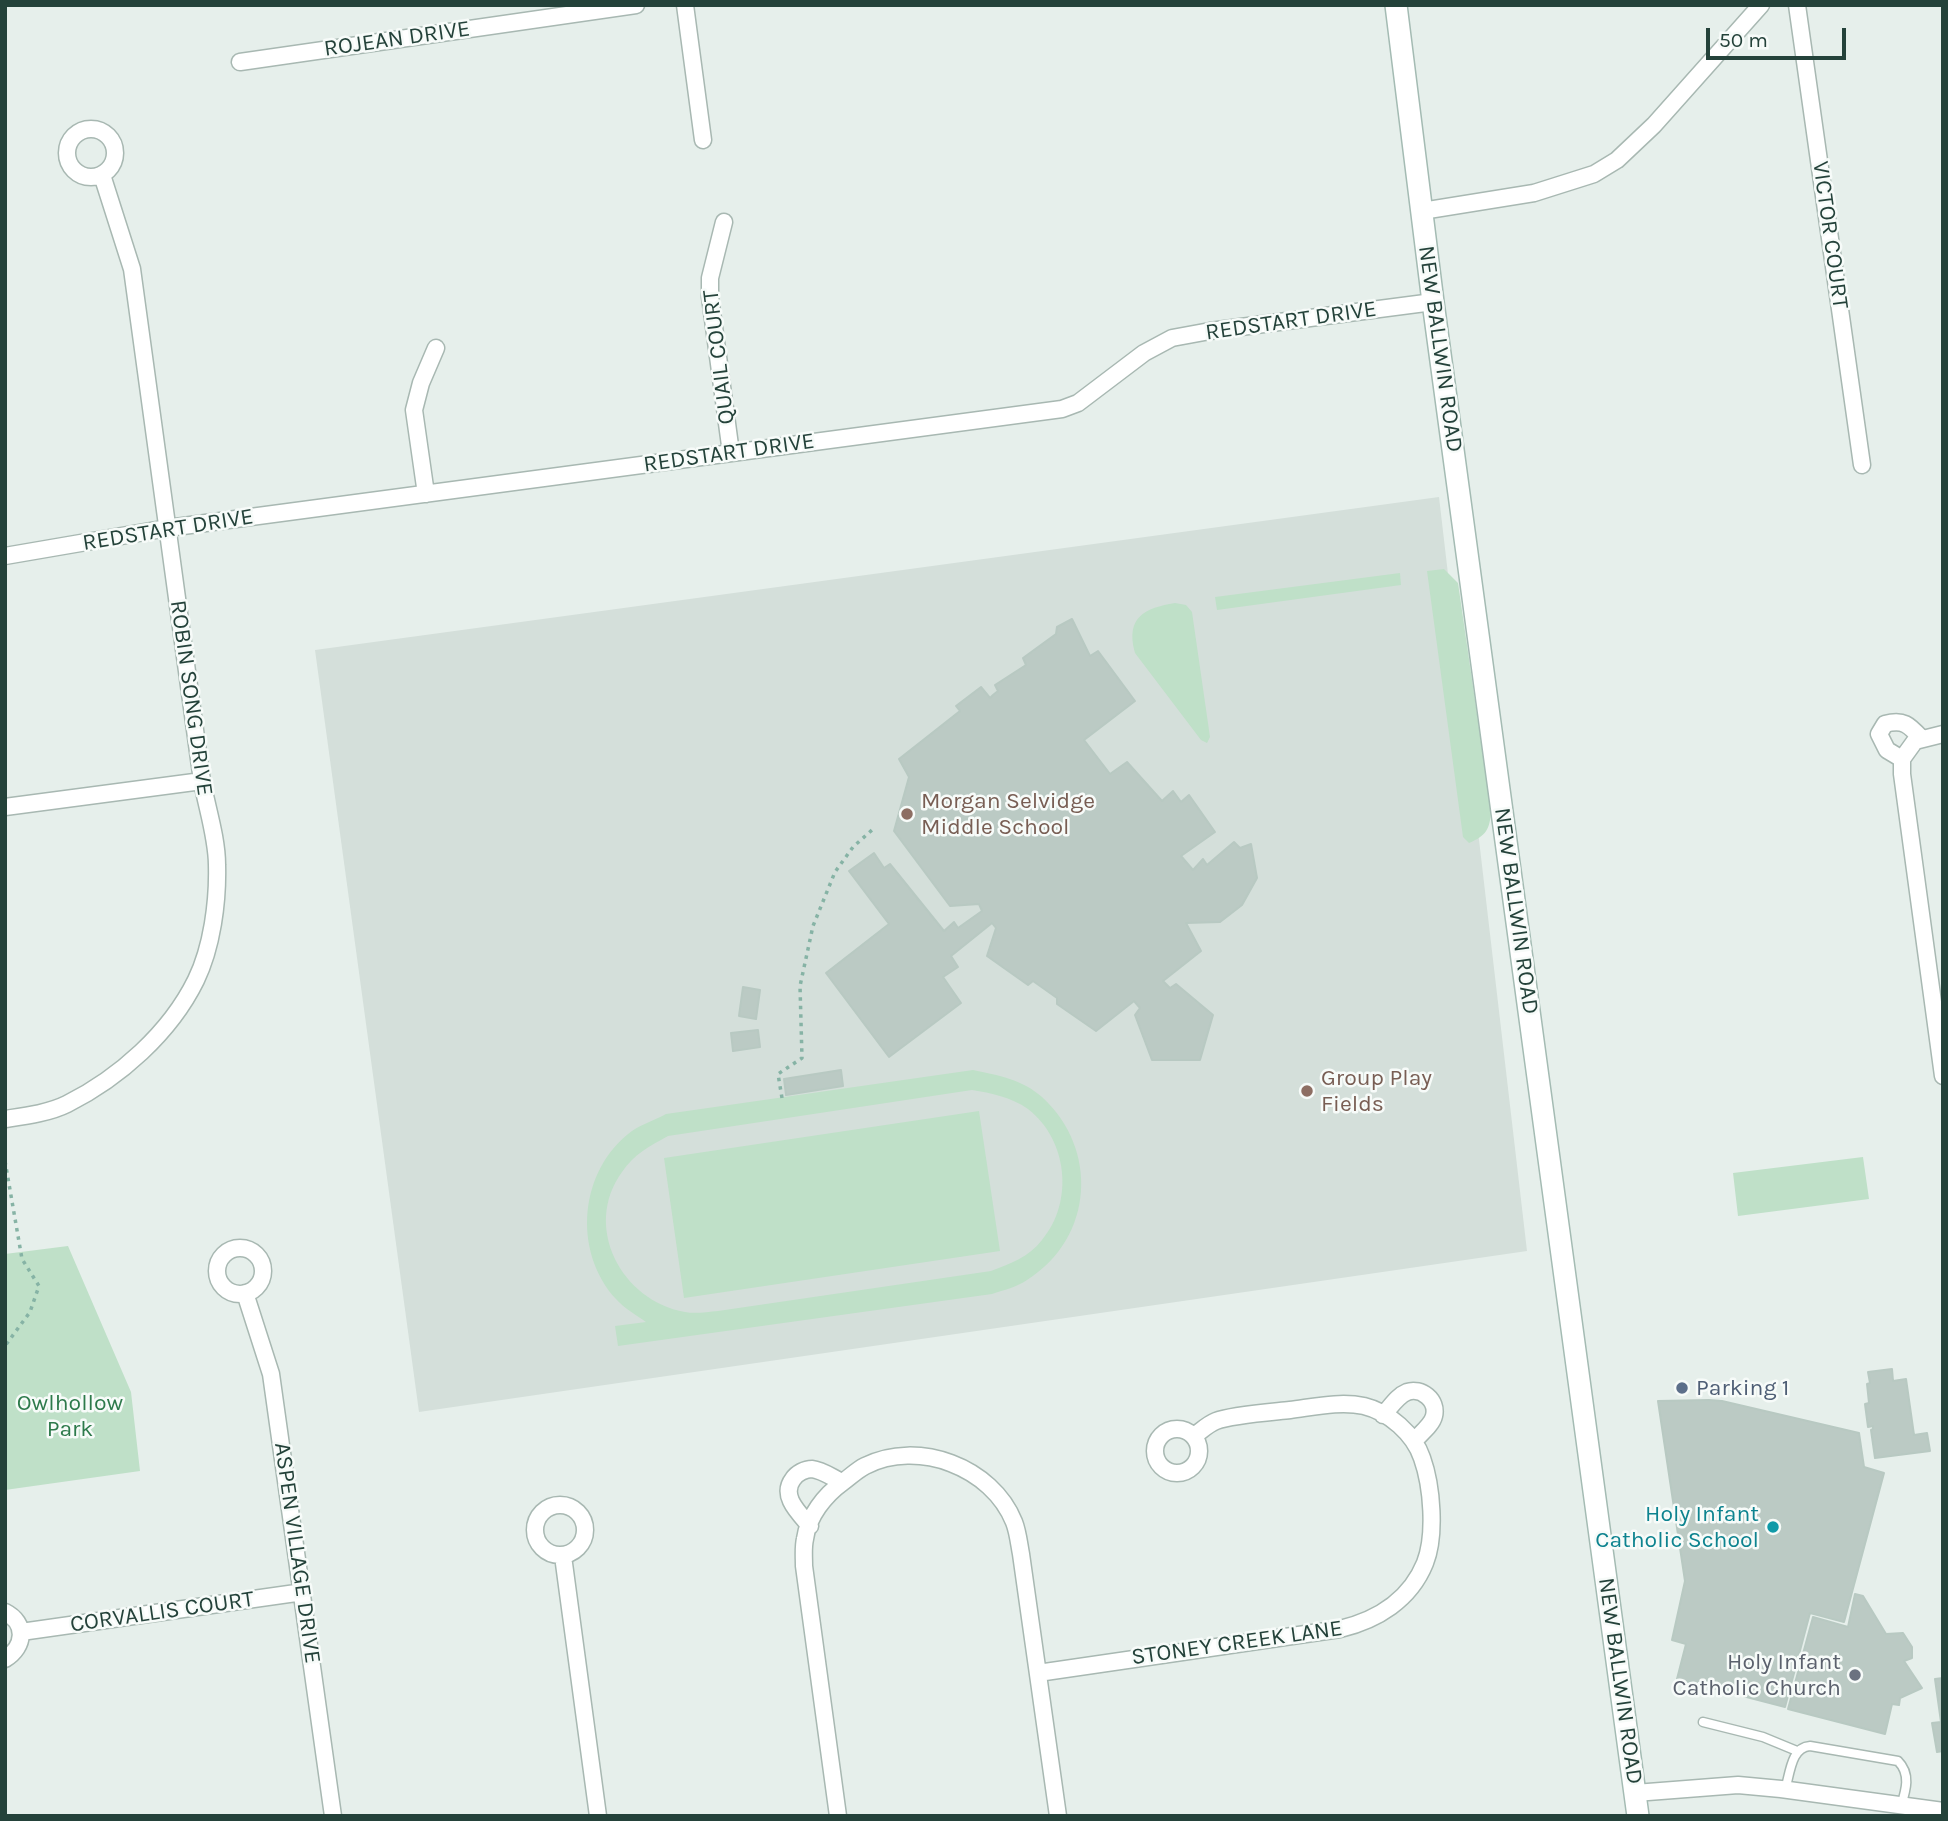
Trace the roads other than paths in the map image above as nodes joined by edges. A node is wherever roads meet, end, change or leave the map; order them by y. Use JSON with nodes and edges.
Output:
{"nodes":[{"id":1,"x":636,"y":5,"type":"edge"},
{"id":2,"x":685,"y":5,"type":"edge"},
{"id":3,"x":1396,"y":5,"type":"edge"},
{"id":4,"x":1761,"y":5,"type":"edge"},
{"id":5,"x":1797,"y":5,"type":"edge"},
{"id":6,"x":240,"y":62,"type":"dead end"},
{"id":7,"x":703,"y":141,"type":"dead end"},
{"id":8,"x":102,"y":175,"type":"dead end"},
{"id":9,"x":1422,"y":211,"type":"junction"},
{"id":10,"x":724,"y":222,"type":"dead end"},
{"id":11,"x":1433,"y":302,"type":"junction"},
{"id":12,"x":436,"y":348,"type":"dead end"},
{"id":13,"x":731,"y":453,"type":"junction"},
{"id":14,"x":1862,"y":465,"type":"dead end"},
{"id":15,"x":426,"y":494,"type":"junction"},
{"id":16,"x":168,"y":528,"type":"junction"},
{"id":17,"x":5,"y":556,"type":"edge"},
{"id":18,"x":1943,"y":734,"type":"edge"},
{"id":19,"x":1922,"y":739,"type":"junction"},
{"id":20,"x":1902,"y":759,"type":"junction"},
{"id":21,"x":202,"y":781,"type":"junction"},
{"id":22,"x":5,"y":807,"type":"edge"},
{"id":23,"x":1943,"y":1076,"type":"edge"},
{"id":24,"x":5,"y":1119,"type":"edge"},
{"id":25,"x":245,"y":1293,"type":"dead end"},
{"id":26,"x":1383,"y":1415,"type":"junction"},
{"id":27,"x":1194,"y":1436,"type":"dead end"},
{"id":28,"x":1414,"y":1441,"type":"junction"},
{"id":29,"x":842,"y":1482,"type":"junction"},
{"id":30,"x":810,"y":1526,"type":"junction"},
{"id":31,"x":563,"y":1556,"type":"dead end"},
{"id":32,"x":303,"y":1592,"type":"junction"},
{"id":33,"x":5,"y":1612,"type":"edge"},
{"id":34,"x":22,"y":1632,"type":"junction"},
{"id":35,"x":5,"y":1659,"type":"edge"},
{"id":36,"x":1038,"y":1673,"type":"junction"},
{"id":37,"x":1703,"y":1722,"type":"dead end"},
{"id":38,"x":1797,"y":1751,"type":"junction"},
{"id":39,"x":1785,"y":1790,"type":"junction"},
{"id":40,"x":1635,"y":1793,"type":"junction"},
{"id":41,"x":1901,"y":1806,"type":"junction"},
{"id":42,"x":1943,"y":1811,"type":"edge"},
{"id":43,"x":333,"y":1816,"type":"edge"},
{"id":44,"x":598,"y":1816,"type":"edge"},
{"id":45,"x":838,"y":1816,"type":"edge"},
{"id":46,"x":1058,"y":1816,"type":"edge"},
{"id":47,"x":1638,"y":1816,"type":"edge"}],
"edges":[{"from":1,"to":6,"type":"street","name":"ROJEAN DRIVE"},
{"from":2,"to":7,"type":"street"},
{"from":3,"to":9,"type":"main road","name":"NEW BALLWIN ROAD"},
{"from":4,"to":9,"type":"street"},
{"from":5,"to":14,"type":"street","name":"VICTOR COURT"},
{"from":8,"to":16,"type":"street","name":"ROBIN SONG DRIVE"},
{"from":9,"to":11,"type":"main road","name":"NEW BALLWIN ROAD"},
{"from":10,"to":13,"type":"street","name":"QUAIL COURT"},
{"from":11,"to":13,"type":"street","name":"REDSTART DRIVE"},
{"from":11,"to":40,"type":"main road","name":"NEW BALLWIN ROAD"},
{"from":12,"to":15,"type":"street"},
{"from":13,"to":15,"type":"street","name":"REDSTART DRIVE"},
{"from":15,"to":16,"type":"street","name":"REDSTART DRIVE"},
{"from":16,"to":17,"type":"street","name":"REDSTART DRIVE"},
{"from":16,"to":21,"type":"street","name":"ROBIN SONG DRIVE"},
{"from":18,"to":19,"type":"street"},
{"from":19,"to":20,"type":"street"},
{"from":19,"to":20,"type":"street"},
{"from":20,"to":23,"type":"street"},
{"from":21,"to":22,"type":"street"},
{"from":21,"to":24,"type":"street","name":"ROBIN SONG DRIVE"},
{"from":25,"to":32,"type":"street","name":"ASPEN VILLAGE DRIVE"},
{"from":26,"to":27,"type":"street","name":"STONEY CREEK LANE"},
{"from":26,"to":28,"type":"street","name":"STONEY CREEK LANE"},
{"from":26,"to":28,"type":"street"},
{"from":28,"to":36,"type":"street","name":"STONEY CREEK LANE"},
{"from":29,"to":30,"type":"street"},
{"from":29,"to":30,"type":"street"},
{"from":29,"to":36,"type":"street"},
{"from":30,"to":45,"type":"street"},
{"from":31,"to":44,"type":"street"},
{"from":32,"to":34,"type":"street","name":"CORVALLIS COURT"},
{"from":32,"to":43,"type":"street","name":"ASPEN VILLAGE DRIVE"},
{"from":33,"to":34,"type":"street"},
{"from":34,"to":35,"type":"street"},
{"from":36,"to":46,"type":"street"},
{"from":37,"to":38,"type":"lane"},
{"from":38,"to":39,"type":"lane"},
{"from":38,"to":41,"type":"lane"},
{"from":39,"to":40,"type":"street"},
{"from":39,"to":41,"type":"street"},
{"from":40,"to":47,"type":"main road","name":"NEW BALLWIN ROAD"},
{"from":41,"to":42,"type":"street"}]}
